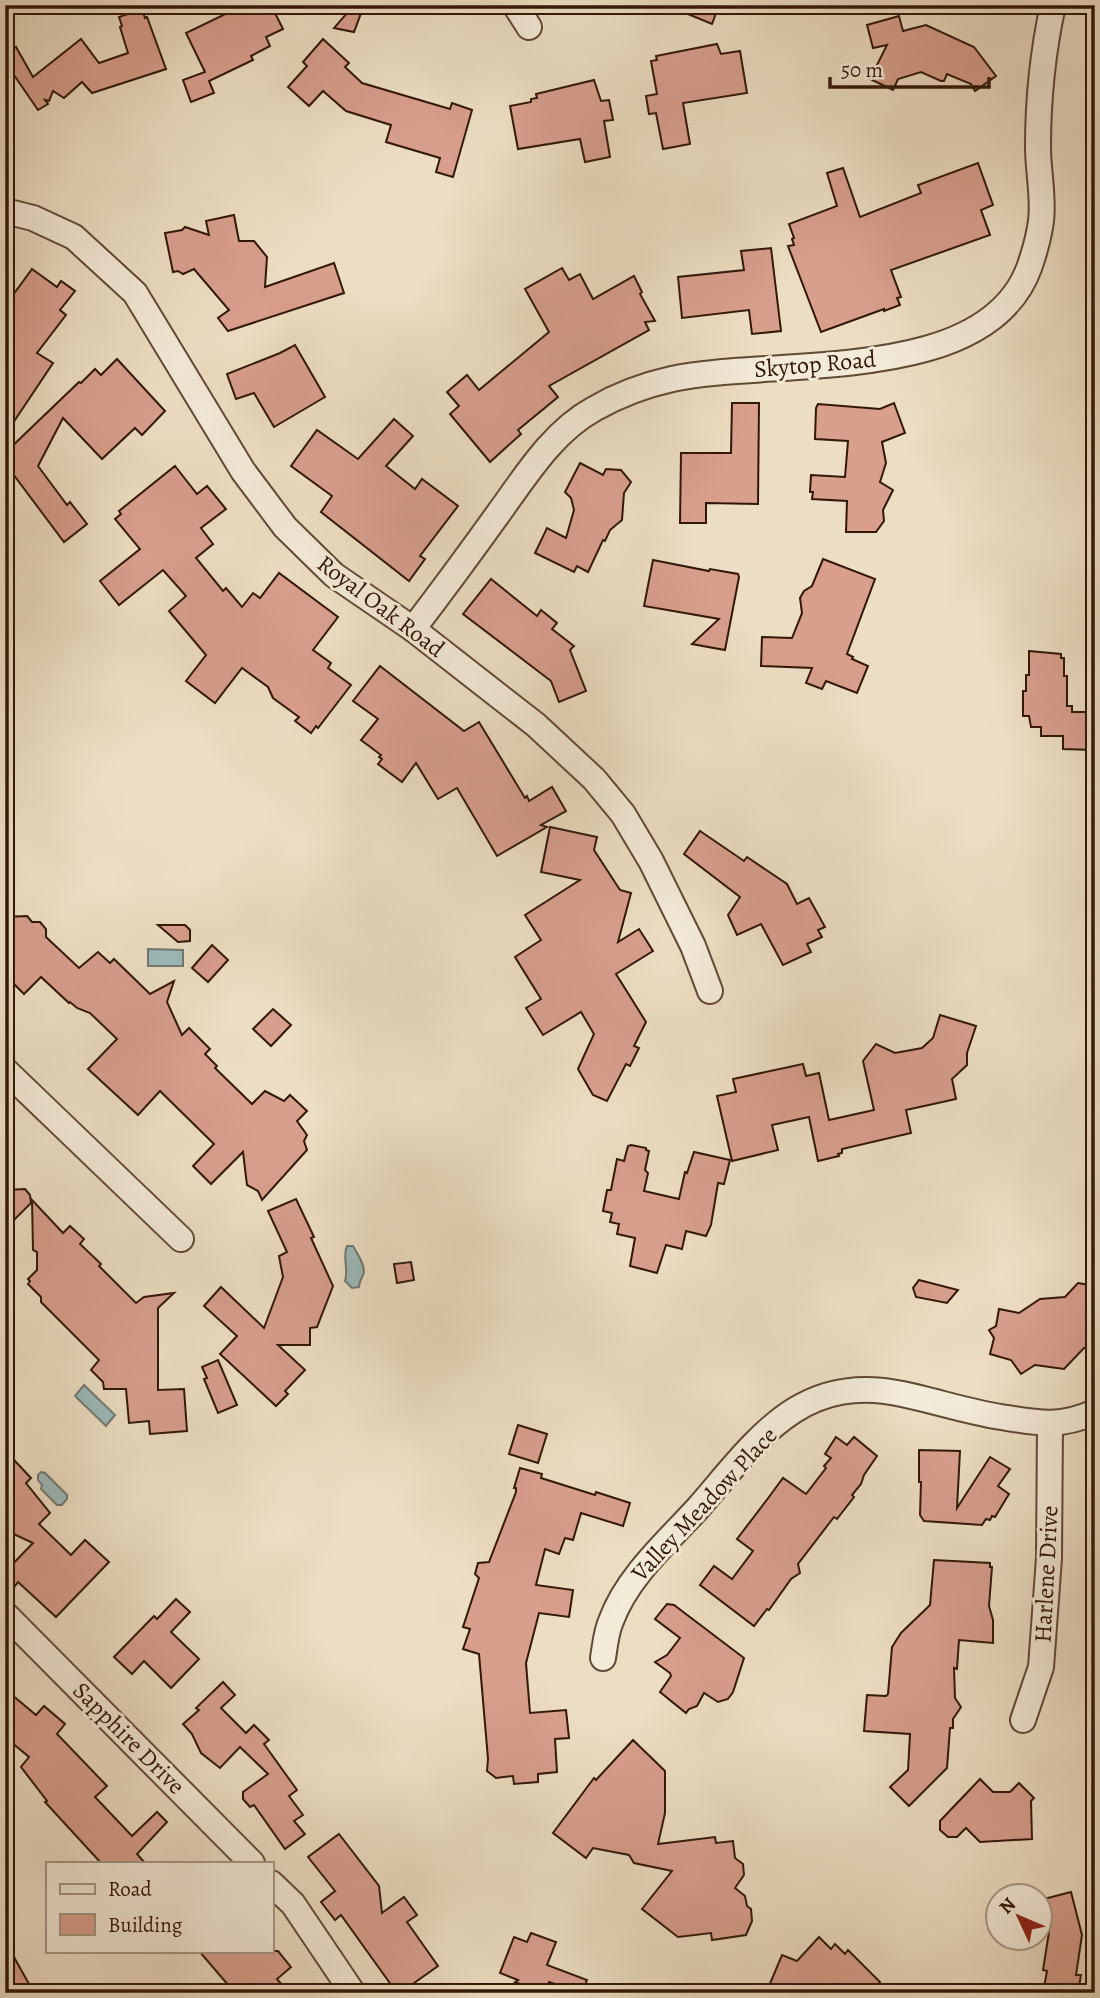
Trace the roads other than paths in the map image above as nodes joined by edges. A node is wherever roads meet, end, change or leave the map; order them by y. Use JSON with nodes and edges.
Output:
{"nodes":[{"id":1,"x":515,"y":5,"type":"edge"},
{"id":2,"x":1053,"y":5,"type":"edge"},
{"id":3,"x":529,"y":27,"type":"dead end"},
{"id":4,"x":5,"y":211,"type":"edge"},
{"id":5,"x":413,"y":629,"type":"junction"},
{"id":6,"x":709,"y":991,"type":"dead end"},
{"id":7,"x":5,"y":1070,"type":"edge"},
{"id":8,"x":181,"y":1239,"type":"dead end"},
{"id":9,"x":1095,"y":1412,"type":"edge"},
{"id":10,"x":1051,"y":1424,"type":"junction"},
{"id":11,"x":5,"y":1614,"type":"edge"},
{"id":12,"x":603,"y":1658,"type":"dead end"},
{"id":13,"x":1023,"y":1720,"type":"dead end"},
{"id":14,"x":251,"y":1862,"type":"edge"},
{"id":15,"x":273,"y":1885,"type":"edge"},
{"id":16,"x":353,"y":1993,"type":"edge"}],
"edges":[{"from":1,"to":3,"type":"street"},
{"from":2,"to":5,"type":"street","name":"Skytop Road"},
{"from":4,"to":5,"type":"street","name":"Royal Oak Road"},
{"from":5,"to":6,"type":"street","name":"Royal Oak Road"},
{"from":7,"to":8,"type":"street"},
{"from":9,"to":10,"type":"street","name":"Valley Meadow Place"},
{"from":10,"to":12,"type":"street","name":"Valley Meadow Place"},
{"from":10,"to":13,"type":"street","name":"Harlene Drive"},
{"from":11,"to":14,"type":"street","name":"Sapphire Drive"},
{"from":15,"to":16,"type":"street"}]}
